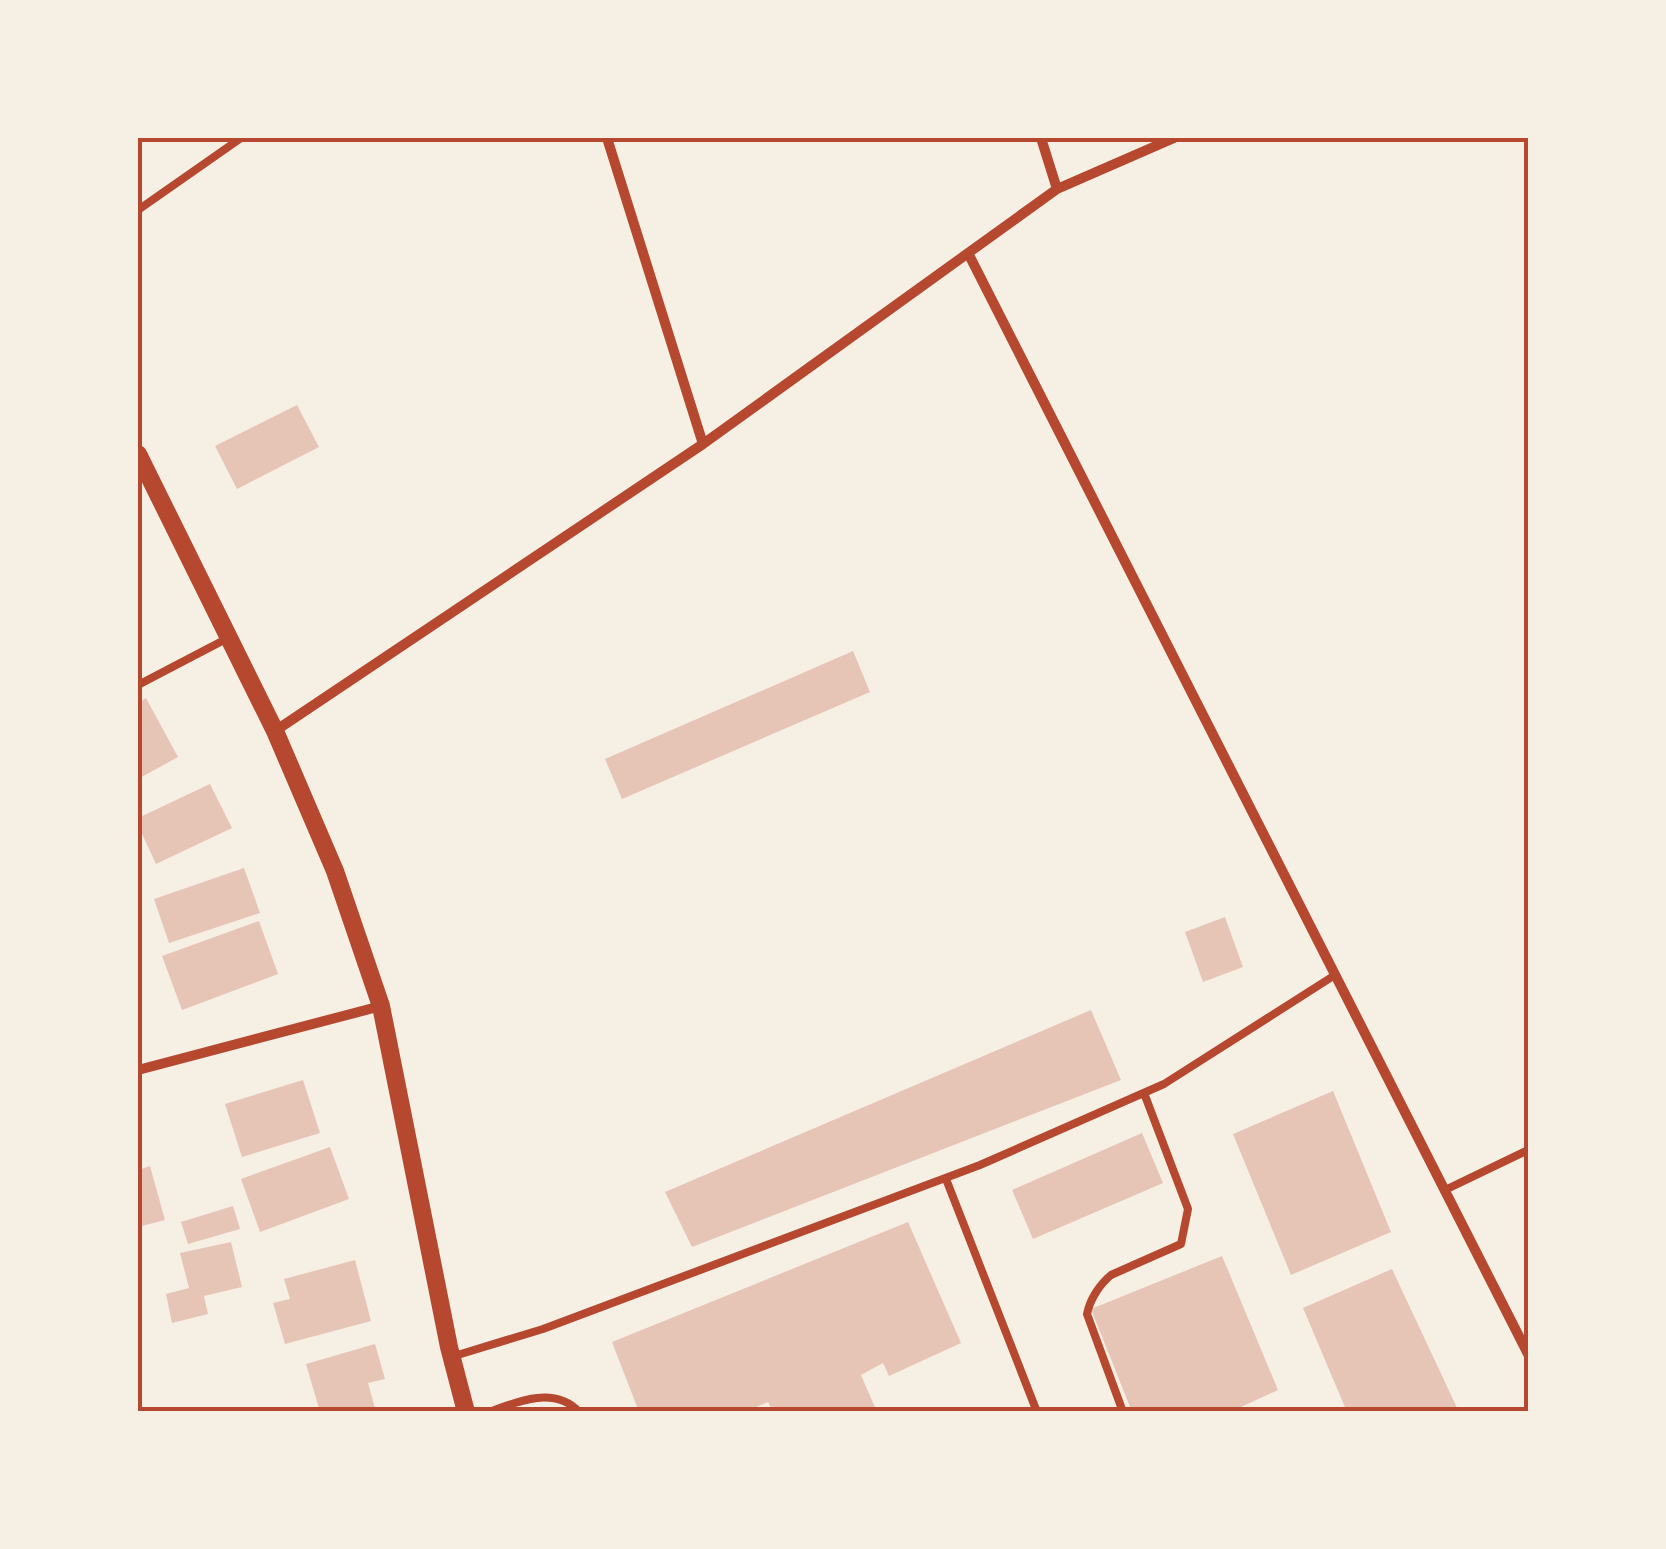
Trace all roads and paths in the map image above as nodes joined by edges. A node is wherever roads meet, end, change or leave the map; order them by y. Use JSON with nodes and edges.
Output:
{"nodes":[{"id":1,"x":241,"y":138,"type":"edge"},
{"id":2,"x":607,"y":138,"type":"edge"},
{"id":3,"x":1041,"y":138,"type":"edge"},
{"id":4,"x":1174,"y":138,"type":"edge"},
{"id":5,"x":1057,"y":189,"type":"junction"},
{"id":6,"x":138,"y":210,"type":"edge"},
{"id":7,"x":968,"y":252,"type":"junction"},
{"id":8,"x":703,"y":444,"type":"junction"},
{"id":9,"x":138,"y":454,"type":"edge"},
{"id":10,"x":228,"y":638,"type":"junction"},
{"id":11,"x":138,"y":684,"type":"edge"},
{"id":12,"x":275,"y":732,"type":"junction"},
{"id":13,"x":1335,"y":975,"type":"junction"},
{"id":14,"x":381,"y":1006,"type":"junction"},
{"id":15,"x":138,"y":1070,"type":"edge"},
{"id":16,"x":1144,"y":1093,"type":"junction"},
{"id":17,"x":1528,"y":1150,"type":"edge"},
{"id":18,"x":946,"y":1179,"type":"junction"},
{"id":19,"x":1445,"y":1190,"type":"junction"},
{"id":20,"x":1528,"y":1354,"type":"edge"},
{"id":21,"x":452,"y":1357,"type":"junction"},
{"id":22,"x":466,"y":1412,"type":"edge"},
{"id":23,"x":489,"y":1412,"type":"edge"},
{"id":24,"x":579,"y":1412,"type":"edge"},
{"id":25,"x":1036,"y":1412,"type":"edge"},
{"id":26,"x":1122,"y":1412,"type":"edge"}],
"edges":[{"from":1,"to":6,"type":"lane"},
{"from":2,"to":8,"type":"street"},
{"from":3,"to":5,"type":"street"},
{"from":4,"to":5,"type":"street"},
{"from":5,"to":7,"type":"street"},
{"from":7,"to":8,"type":"street"},
{"from":7,"to":13,"type":"street"},
{"from":8,"to":12,"type":"street"},
{"from":9,"to":10,"type":"street"},
{"from":10,"to":11,"type":"lane"},
{"from":10,"to":12,"type":"street"},
{"from":12,"to":14,"type":"street"},
{"from":13,"to":16,"type":"lane"},
{"from":13,"to":19,"type":"street"},
{"from":14,"to":15,"type":"street"},
{"from":14,"to":21,"type":"street"},
{"from":16,"to":18,"type":"lane"},
{"from":16,"to":26,"type":"lane"},
{"from":17,"to":19,"type":"lane"},
{"from":18,"to":21,"type":"lane"},
{"from":18,"to":25,"type":"lane"},
{"from":19,"to":20,"type":"street"},
{"from":21,"to":22,"type":"street"},
{"from":23,"to":24,"type":"lane"}]}
